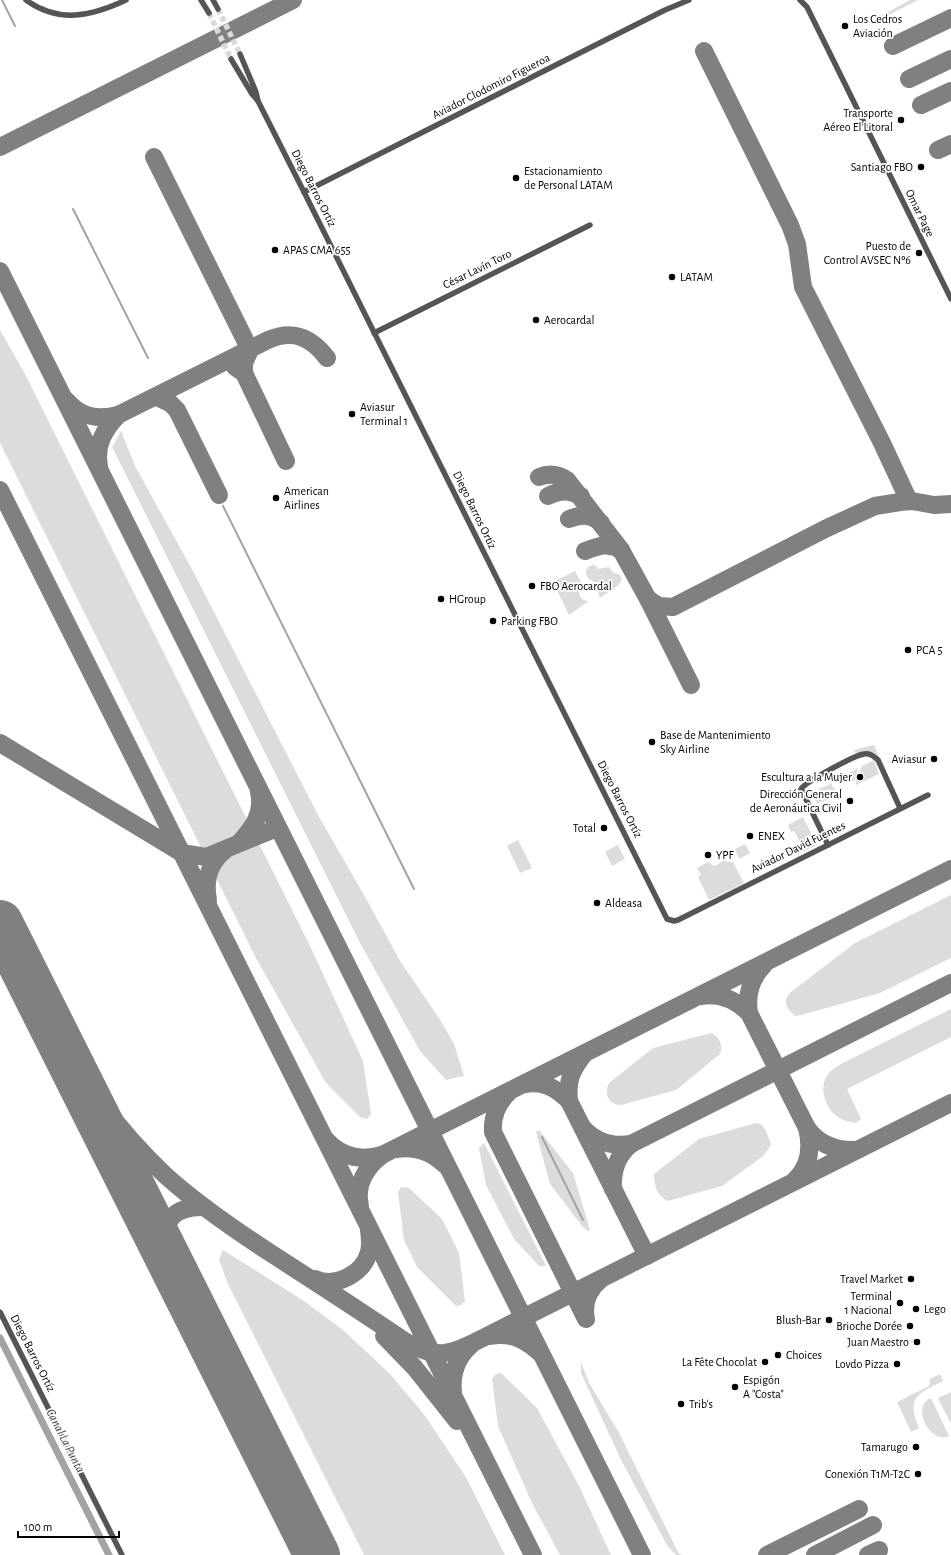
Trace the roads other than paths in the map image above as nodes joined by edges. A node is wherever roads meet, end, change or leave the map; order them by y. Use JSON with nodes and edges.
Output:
{"nodes":[{"id":1,"x":26,"y":0,"type":"edge"},
{"id":2,"x":126,"y":0,"type":"edge"},
{"id":3,"x":201,"y":0,"type":"edge"},
{"id":4,"x":213,"y":0,"type":"edge"},
{"id":5,"x":689,"y":0,"type":"edge"},
{"id":6,"x":800,"y":0,"type":"edge"},
{"id":7,"x":218,"y":9,"type":"tunnel mouth"},
{"id":8,"x":209,"y":13,"type":"tunnel mouth"},
{"id":9,"x":240,"y":54,"type":"tunnel mouth"},
{"id":10,"x":231,"y":59,"type":"tunnel mouth"},
{"id":11,"x":258,"y":101,"type":"junction"},
{"id":12,"x":304,"y":192,"type":"junction"},
{"id":13,"x":590,"y":225,"type":"dead end"},
{"id":14,"x":951,"y":299,"type":"edge"},
{"id":15,"x":374,"y":333,"type":"junction"},
{"id":16,"x":928,"y":795,"type":"dead end"},
{"id":17,"x":900,"y":808,"type":"junction"},
{"id":18,"x":828,"y":845,"type":"junction"},
{"id":19,"x":678,"y":920,"type":"joint"},
{"id":20,"x":0,"y":1312,"type":"edge"},
{"id":21,"x":122,"y":1555,"type":"edge"}],
"edges":[{"from":1,"to":2,"type":"street"},
{"from":3,"to":8,"type":"street"},
{"from":4,"to":7,"type":"street"},
{"from":5,"to":12,"type":"street","name":"Aviador Clodomiro Figueroa"},
{"from":6,"to":14,"type":"street","name":"Omar Page"},
{"from":9,"to":11,"type":"street","name":"Diego Barros Ortíz"},
{"from":10,"to":11,"type":"street","name":"Diego Barros Ortíz"},
{"from":11,"to":12,"type":"street","name":"Diego Barros Ortíz"},
{"from":12,"to":15,"type":"street","name":"Diego Barros Ortíz"},
{"from":13,"to":15,"type":"street","name":"César Lavín Toro"},
{"from":15,"to":19,"type":"street","name":"Diego Barros Ortíz"},
{"from":16,"to":17,"type":"street","name":"Aviador David Fuentes"},
{"from":17,"to":18,"type":"street","name":"Aviador David Fuentes"},
{"from":17,"to":18,"type":"street"},
{"from":18,"to":19,"type":"street","name":"Aviador David Fuentes"},
{"from":20,"to":21,"type":"street","name":"Diego Barros Ortíz"}]}
